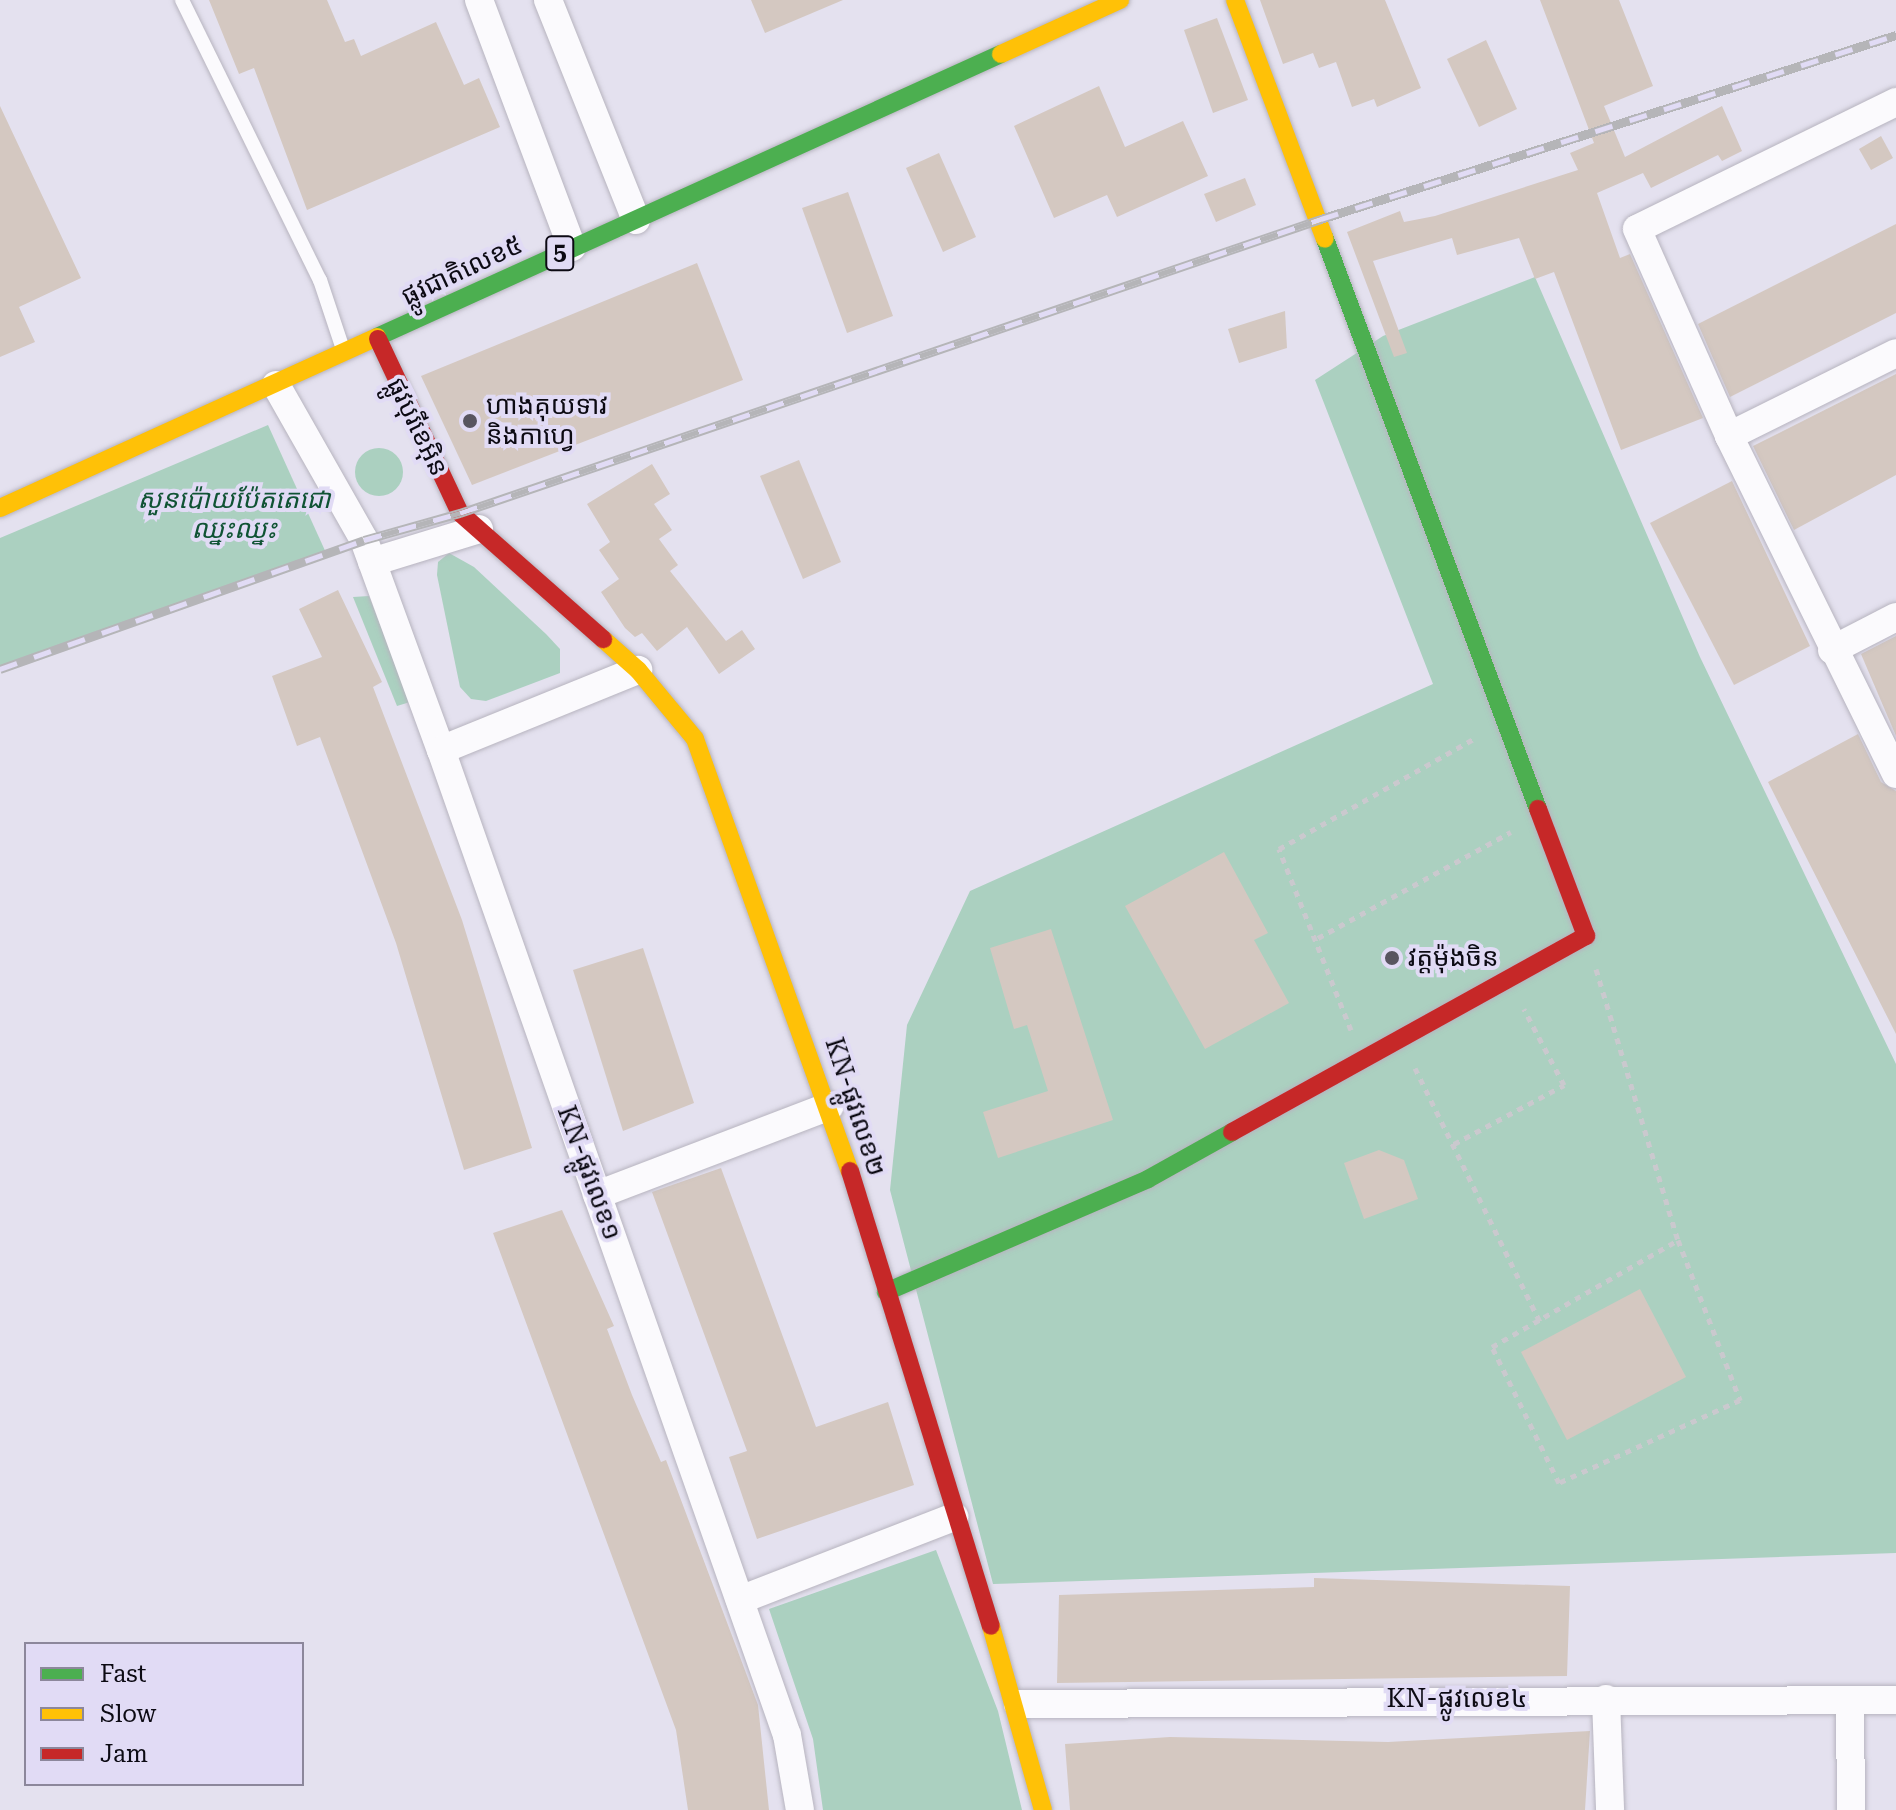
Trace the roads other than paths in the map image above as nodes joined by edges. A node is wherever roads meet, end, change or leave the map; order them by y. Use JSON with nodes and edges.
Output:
{"nodes":[{"id":1,"x":182,"y":0,"type":"edge"},
{"id":2,"x":479,"y":0,"type":"edge"},
{"id":3,"x":548,"y":0,"type":"edge"},
{"id":4,"x":1120,"y":0,"type":"edge"},
{"id":5,"x":1235,"y":0,"type":"edge"},
{"id":6,"x":1896,"y":102,"type":"edge"},
{"id":7,"x":636,"y":220,"type":"junction"},
{"id":8,"x":572,"y":247,"type":"junction"},
{"id":9,"x":378,"y":339,"type":"junction"},
{"id":10,"x":1896,"y":353,"type":"edge"},
{"id":11,"x":345,"y":354,"type":"junction"},
{"id":12,"x":276,"y":385,"type":"junction"},
{"id":13,"x":1729,"y":436,"type":"junction"},
{"id":14,"x":0,"y":508,"type":"edge"},
{"id":15,"x":469,"y":521,"type":"junction"},
{"id":16,"x":368,"y":551,"type":"junction"},
{"id":17,"x":1896,"y":617,"type":"edge"},
{"id":18,"x":1832,"y":650,"type":"junction"},
{"id":19,"x":638,"y":670,"type":"junction"},
{"id":20,"x":441,"y":750,"type":"junction"},
{"id":21,"x":1896,"y":774,"type":"edge"},
{"id":22,"x":830,"y":1106,"type":"junction"},
{"id":23,"x":597,"y":1195,"type":"junction"},
{"id":24,"x":886,"y":1292,"type":"junction"},
{"id":25,"x":954,"y":1517,"type":"junction"},
{"id":26,"x":740,"y":1600,"type":"junction"},
{"id":27,"x":1606,"y":1699,"type":"junction"},
{"id":28,"x":1850,"y":1700,"type":"junction"},
{"id":29,"x":1896,"y":1700,"type":"edge"},
{"id":30,"x":1018,"y":1704,"type":"junction"},
{"id":31,"x":800,"y":1810,"type":"edge"},
{"id":32,"x":1043,"y":1810,"type":"edge"},
{"id":33,"x":1610,"y":1810,"type":"edge"},
{"id":34,"x":1851,"y":1810,"type":"edge"}],
"edges":[{"from":1,"to":11,"type":"lane"},
{"from":2,"to":8,"type":"street"},
{"from":3,"to":7,"type":"street"},
{"from":4,"to":7,"type":"main road","name":"ផ្លូវជាតិលេខ៥","number":"5"},
{"from":5,"to":24,"type":"main road"},
{"from":6,"to":13,"type":"street"},
{"from":7,"to":8,"type":"main road","name":"ផ្លូវជាតិលេខ៥","number":"5"},
{"from":8,"to":9,"type":"main road","name":"ផ្លូវជាតិលេខ៥","number":"5"},
{"from":9,"to":11,"type":"main road","name":"ផ្លូវជាតិលេខ៥","number":"5"},
{"from":9,"to":15,"type":"main road","name":"ផ្លូវបុរីខេអ៊ិន"},
{"from":10,"to":13,"type":"street"},
{"from":11,"to":12,"type":"main road","name":"ផ្លូវជាតិលេខ៥","number":"5"},
{"from":12,"to":14,"type":"main road","name":"ផ្លូវជាតិលេខ៥","number":"5"},
{"from":12,"to":16,"type":"street"},
{"from":13,"to":18,"type":"street"},
{"from":15,"to":16,"type":"street"},
{"from":15,"to":19,"type":"main road","name":"KN-ផ្លូវលេខ២"},
{"from":16,"to":20,"type":"street","name":"KN-ផ្លូវលេខ១"},
{"from":17,"to":18,"type":"street"},
{"from":18,"to":21,"type":"street"},
{"from":19,"to":20,"type":"street"},
{"from":19,"to":22,"type":"main road","name":"KN-ផ្លូវលេខ២"},
{"from":20,"to":23,"type":"street","name":"KN-ផ្លូវលេខ១"},
{"from":22,"to":23,"type":"street"},
{"from":22,"to":24,"type":"main road","name":"KN-ផ្លូវលេខ២"},
{"from":23,"to":26,"type":"street","name":"KN-ផ្លូវលេខ១"},
{"from":24,"to":25,"type":"main road","name":"KN-ផ្លូវលេខ២"},
{"from":25,"to":26,"type":"street"},
{"from":25,"to":30,"type":"main road","name":"KN-ផ្លូវលេខ២"},
{"from":26,"to":31,"type":"street","name":"KN-ផ្លូវលេខ១"},
{"from":27,"to":28,"type":"street","name":"KN-ផ្លូវលេខ៤"},
{"from":27,"to":30,"type":"street","name":"KN-ផ្លូវលេខ៤"},
{"from":27,"to":33,"type":"street"},
{"from":28,"to":29,"type":"street","name":"KN-ផ្លូវលេខ៤"},
{"from":28,"to":34,"type":"street"},
{"from":30,"to":32,"type":"main road","name":"KN-ផ្លូវលេខ២"}]}
